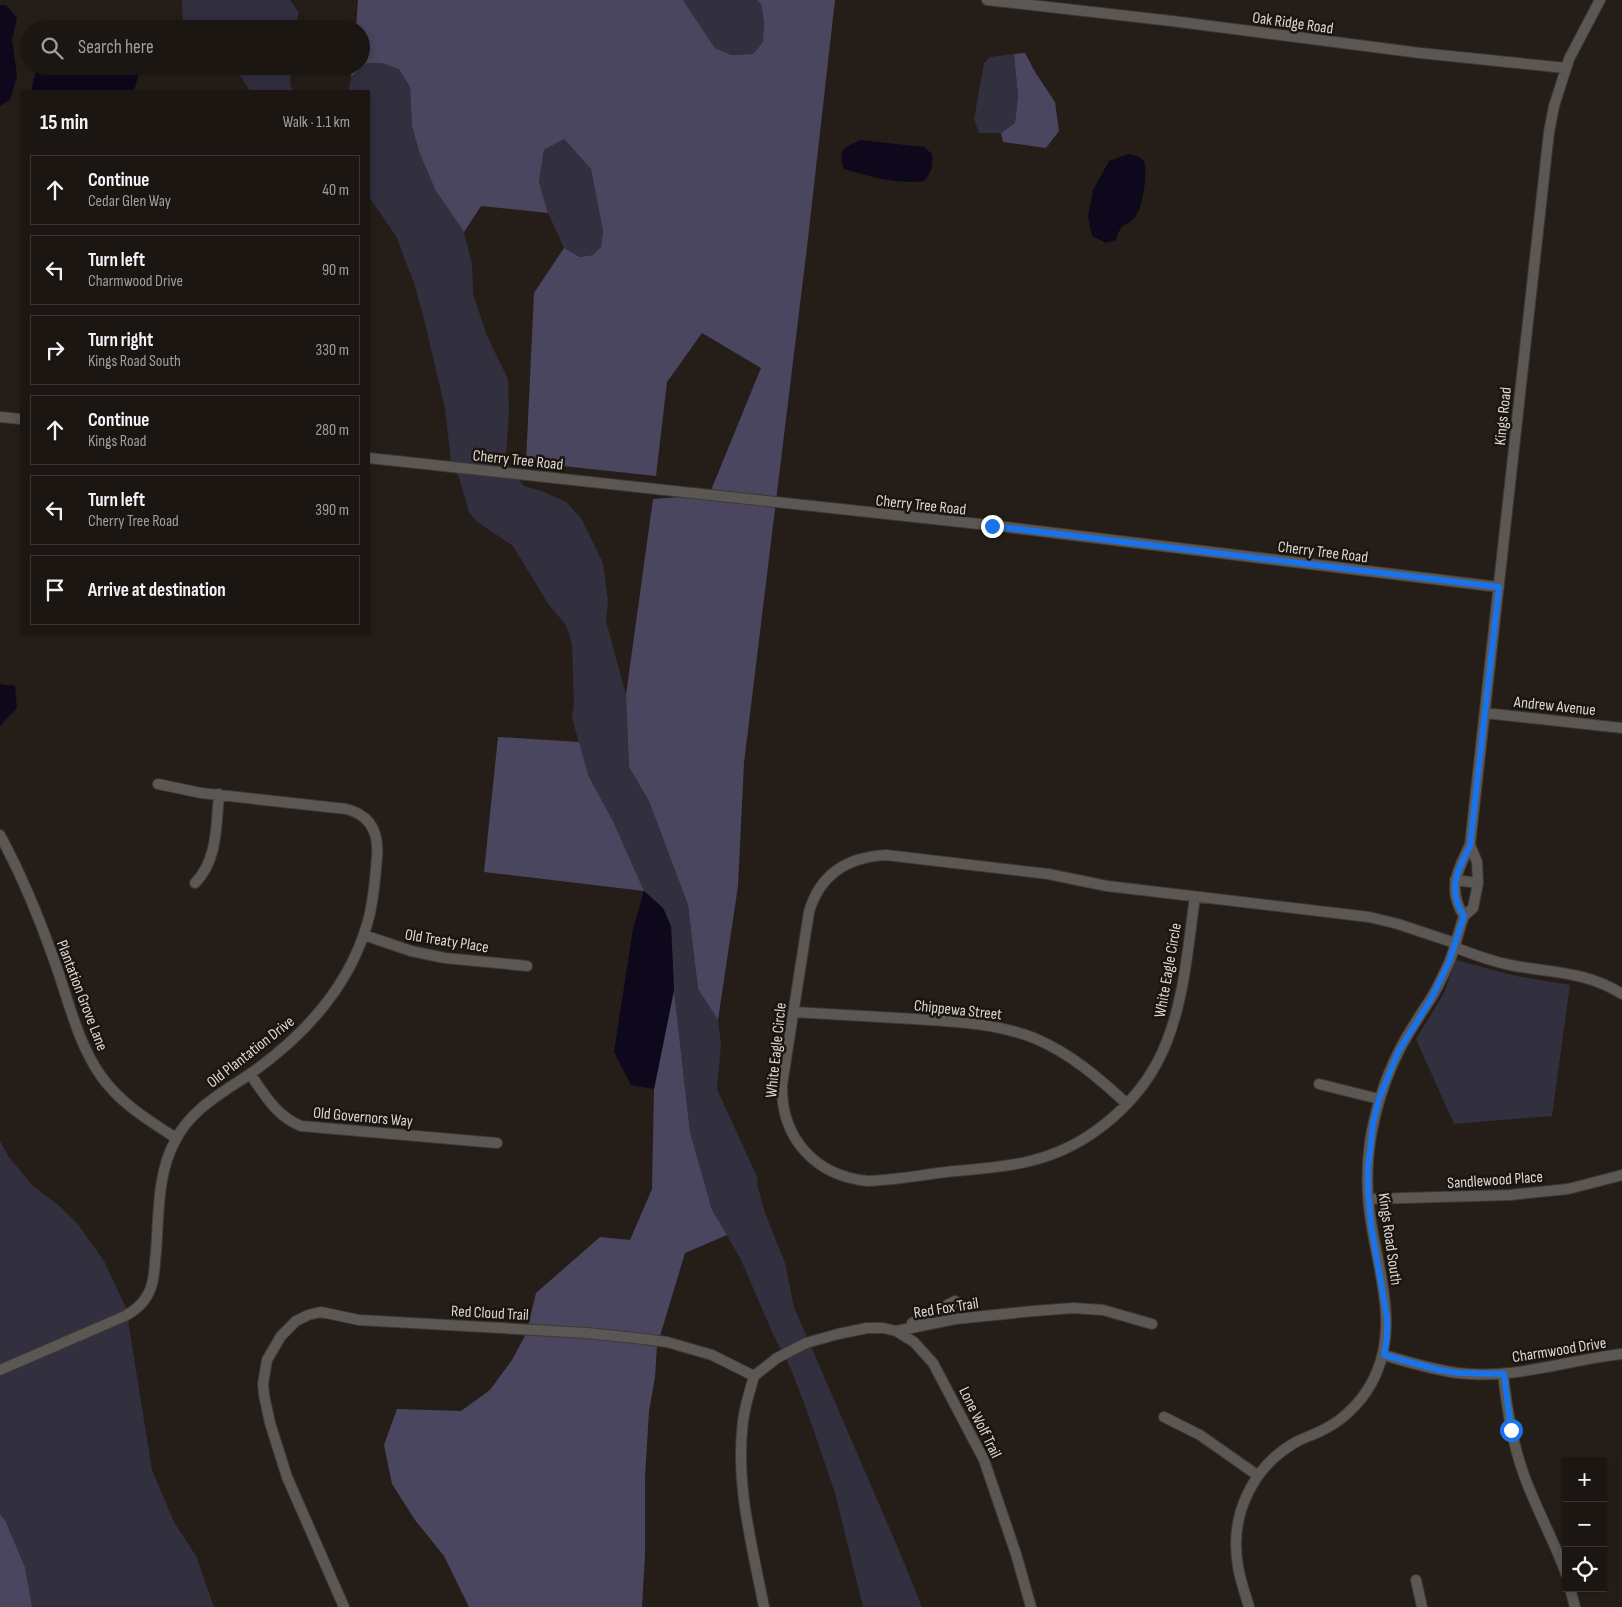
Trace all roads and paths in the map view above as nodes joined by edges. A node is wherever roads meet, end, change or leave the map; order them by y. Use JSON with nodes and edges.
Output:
{"nodes":[{"id":1,"x":987,"y":0,"type":"edge"},
{"id":2,"x":1600,"y":0,"type":"edge"},
{"id":3,"x":1566,"y":68,"type":"junction"},
{"id":4,"x":0,"y":417,"type":"edge"},
{"id":5,"x":20,"y":419,"type":"edge"},
{"id":6,"x":370,"y":458,"type":"edge"},
{"id":7,"x":1499,"y":587,"type":"junction"},
{"id":8,"x":1484,"y":713,"type":"junction"},
{"id":9,"x":1622,"y":728,"type":"edge"},
{"id":10,"x":158,"y":784,"type":"dead end"},
{"id":11,"x":220,"y":794,"type":"junction"},
{"id":12,"x":0,"y":834,"type":"edge"},
{"id":13,"x":1470,"y":846,"type":"junction"},
{"id":14,"x":1455,"y":880,"type":"junction"},
{"id":15,"x":196,"y":883,"type":"dead end"},
{"id":16,"x":1478,"y":883,"type":"junction"},
{"id":17,"x":1195,"y":897,"type":"junction"},
{"id":18,"x":1464,"y":916,"type":"junction"},
{"id":19,"x":364,"y":935,"type":"junction"},
{"id":20,"x":1454,"y":945,"type":"junction"},
{"id":21,"x":527,"y":966,"type":"dead end"},
{"id":22,"x":1622,"y":994,"type":"edge"},
{"id":23,"x":793,"y":1012,"type":"junction"},
{"id":24,"x":250,"y":1074,"type":"junction"},
{"id":25,"x":1319,"y":1084,"type":"dead end"},
{"id":26,"x":1379,"y":1099,"type":"junction"},
{"id":27,"x":1126,"y":1104,"type":"junction"},
{"id":28,"x":176,"y":1138,"type":"junction"},
{"id":29,"x":497,"y":1142,"type":"dead end"},
{"id":30,"x":1622,"y":1175,"type":"edge"},
{"id":31,"x":1369,"y":1199,"type":"junction"},
{"id":32,"x":955,"y":1301,"type":"dead end"},
{"id":33,"x":1152,"y":1324,"type":"dead end"},
{"id":34,"x":896,"y":1331,"type":"junction"},
{"id":35,"x":1622,"y":1354,"type":"edge"},
{"id":36,"x":1384,"y":1355,"type":"junction"},
{"id":37,"x":0,"y":1370,"type":"edge"},
{"id":38,"x":1504,"y":1374,"type":"junction"},
{"id":39,"x":754,"y":1376,"type":"junction"},
{"id":40,"x":1164,"y":1417,"type":"dead end"},
{"id":41,"x":1257,"y":1475,"type":"junction"},
{"id":42,"x":1562,"y":1565,"type":"edge"},
{"id":43,"x":1416,"y":1580,"type":"dead end"},
{"id":44,"x":1571,"y":1592,"type":"edge"},
{"id":45,"x":344,"y":1607,"type":"edge"},
{"id":46,"x":764,"y":1607,"type":"edge"},
{"id":47,"x":1031,"y":1607,"type":"edge"},
{"id":48,"x":1249,"y":1607,"type":"edge"},
{"id":49,"x":1422,"y":1607,"type":"edge"},
{"id":50,"x":1575,"y":1607,"type":"edge"}],
"edges":[{"from":1,"to":3,"type":"street","name":"Oak Ridge Road"},
{"from":2,"to":3,"type":"street","name":"Kings Road"},
{"from":3,"to":7,"type":"street","name":"Kings Road"},
{"from":4,"to":5,"type":"street"},
{"from":6,"to":7,"type":"street","name":"Cherry Tree Road"},
{"from":7,"to":8,"type":"street","name":"Kings Road"},
{"from":8,"to":9,"type":"street","name":"Andrew Avenue"},
{"from":8,"to":13,"type":"street","name":"Kings Road"},
{"from":10,"to":11,"type":"street","name":"Old Plantation Drive"},
{"from":11,"to":15,"type":"street"},
{"from":11,"to":19,"type":"street","name":"Old Plantation Drive"},
{"from":12,"to":28,"type":"street","name":"Plantation Grove Lane"},
{"from":13,"to":14,"type":"street","name":"Kings Road"},
{"from":13,"to":16,"type":"street","name":"Kings Road"},
{"from":14,"to":16,"type":"street"},
{"from":14,"to":18,"type":"street","name":"Kings Road"},
{"from":16,"to":18,"type":"street","name":"Kings Road"},
{"from":17,"to":20,"type":"street","name":"White Eagle Circle"},
{"from":17,"to":23,"type":"street","name":"White Eagle Circle"},
{"from":17,"to":27,"type":"street","name":"White Eagle Circle"},
{"from":18,"to":20,"type":"street","name":"Kings Road"},
{"from":19,"to":21,"type":"street","name":"Old Treaty Place"},
{"from":19,"to":24,"type":"street","name":"Old Plantation Drive"},
{"from":20,"to":22,"type":"street"},
{"from":20,"to":26,"type":"street","name":"Kings Road South"},
{"from":23,"to":27,"type":"street","name":"Chippewa Street"},
{"from":23,"to":27,"type":"street","name":"White Eagle Circle"},
{"from":24,"to":28,"type":"street","name":"Old Plantation Drive"},
{"from":24,"to":29,"type":"street","name":"Old Governors Way"},
{"from":25,"to":26,"type":"street"},
{"from":26,"to":31,"type":"street","name":"Kings Road South"},
{"from":28,"to":37,"type":"street","name":"Old Plantation Drive"},
{"from":30,"to":31,"type":"street","name":"Sandlewood Place"},
{"from":31,"to":36,"type":"street","name":"Kings Road South"},
{"from":32,"to":34,"type":"street"},
{"from":33,"to":34,"type":"street","name":"Red Fox Trail"},
{"from":34,"to":39,"type":"street","name":"Red Fox Trail"},
{"from":34,"to":47,"type":"street","name":"Lone Wolf Trail"},
{"from":35,"to":38,"type":"street","name":"Charmwood Drive"},
{"from":36,"to":38,"type":"street","name":"Charmwood Drive"},
{"from":36,"to":41,"type":"street","name":"Kings Road South"},
{"from":38,"to":42,"type":"street"},
{"from":39,"to":45,"type":"street","name":"Red Cloud Trail"},
{"from":39,"to":46,"type":"street"},
{"from":40,"to":41,"type":"street"},
{"from":41,"to":48,"type":"street","name":"Kings Road South"},
{"from":43,"to":49,"type":"street"},
{"from":44,"to":50,"type":"street"}]}
